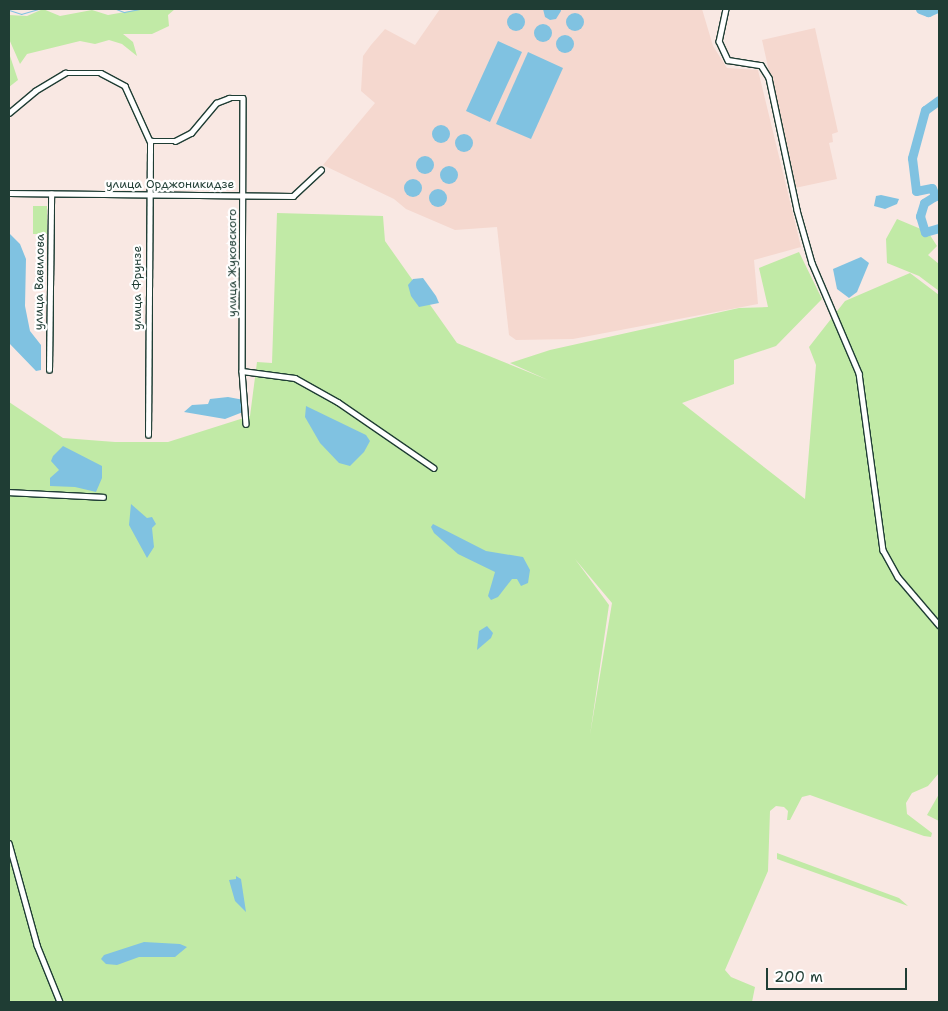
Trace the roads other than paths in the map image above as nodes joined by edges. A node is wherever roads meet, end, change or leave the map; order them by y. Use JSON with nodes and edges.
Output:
{"nodes":[{"id":1,"x":726,"y":9,"type":"edge"},
{"id":2,"x":9,"y":113,"type":"edge"},
{"id":3,"x":150,"y":141,"type":"junction"},
{"id":4,"x":321,"y":170,"type":"dead end"},
{"id":5,"x":9,"y":193,"type":"edge"},
{"id":6,"x":51,"y":194,"type":"junction"},
{"id":7,"x":149,"y":194,"type":"junction"},
{"id":8,"x":243,"y":196,"type":"junction"},
{"id":9,"x":48,"y":370,"type":"dead end"},
{"id":10,"x":242,"y":370,"type":"junction"},
{"id":11,"x":246,"y":424,"type":"dead end"},
{"id":12,"x":148,"y":435,"type":"dead end"},
{"id":13,"x":434,"y":468,"type":"dead end"},
{"id":14,"x":9,"y":492,"type":"edge"},
{"id":15,"x":103,"y":498,"type":"dead end"},
{"id":16,"x":939,"y":626,"type":"edge"},
{"id":17,"x":9,"y":843,"type":"edge"},
{"id":18,"x":60,"y":1002,"type":"edge"}],
"edges":[{"from":1,"to":16,"type":"street"},
{"from":2,"to":3,"type":"street"},
{"from":3,"to":7,"type":"street","name":"улица Фрунзе"},
{"from":3,"to":8,"type":"street","name":"улица Жуковского"},
{"from":4,"to":8,"type":"street","name":"улица Орджоникидзе"},
{"from":5,"to":6,"type":"street","name":"улица Орджоникидзе"},
{"from":6,"to":7,"type":"street","name":"улица Орджоникидзе"},
{"from":6,"to":9,"type":"street","name":"улица Вавилова"},
{"from":7,"to":8,"type":"street","name":"улица Орджоникидзе"},
{"from":7,"to":12,"type":"street","name":"улица Фрунзе"},
{"from":8,"to":10,"type":"street","name":"улица Жуковского"},
{"from":10,"to":11,"type":"street","name":"улица Жуковского"},
{"from":10,"to":13,"type":"street"},
{"from":14,"to":15,"type":"street"},
{"from":17,"to":18,"type":"street"}]}
